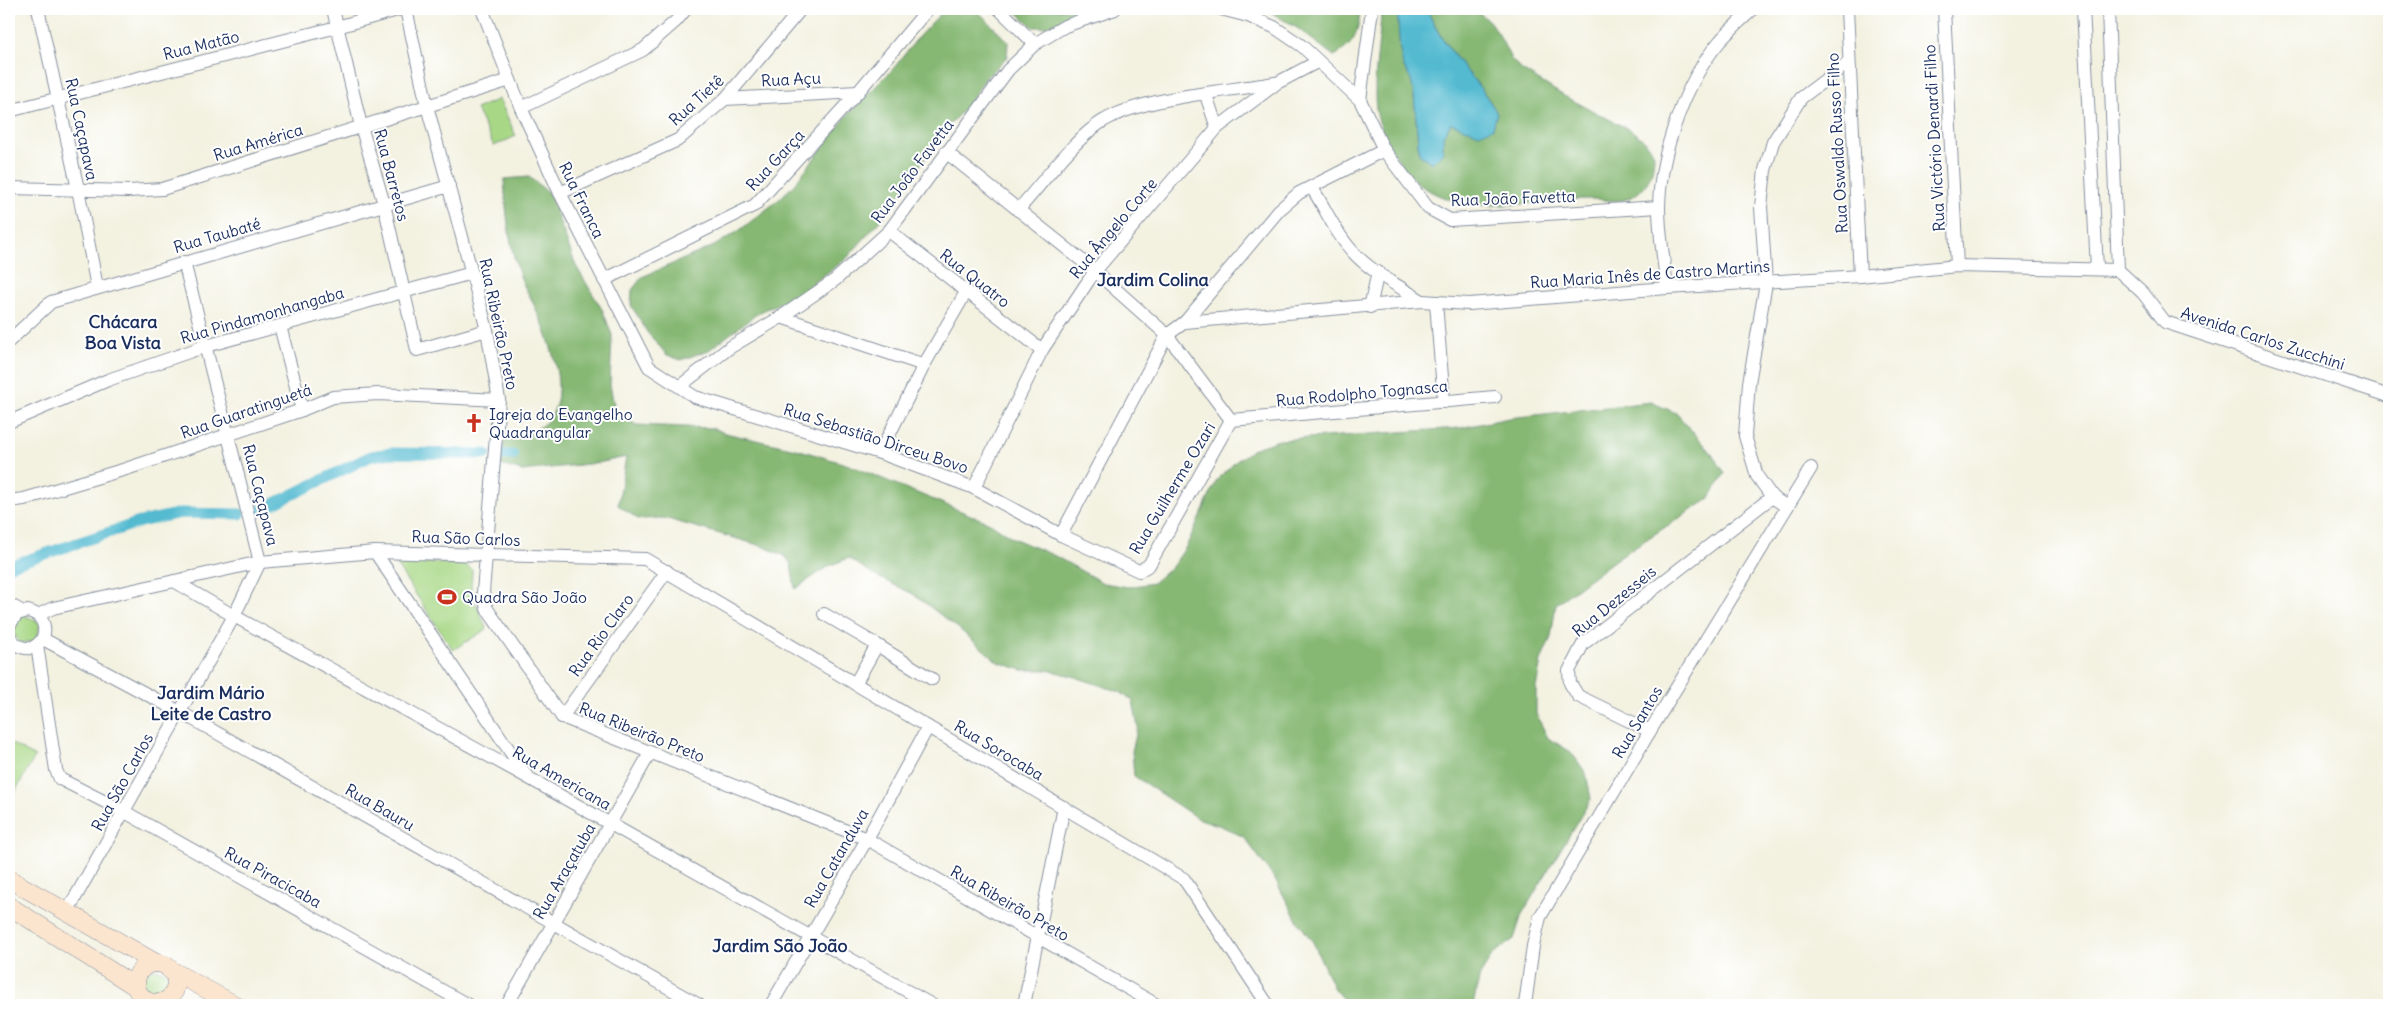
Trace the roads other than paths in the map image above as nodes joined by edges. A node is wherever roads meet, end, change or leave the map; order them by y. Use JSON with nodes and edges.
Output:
{"nodes":[{"id":1,"x":38,"y":9,"type":"edge"},
{"id":2,"x":333,"y":9,"type":"edge"},
{"id":3,"x":401,"y":9,"type":"edge"},
{"id":4,"x":406,"y":9,"type":"edge"},
{"id":5,"x":482,"y":9,"type":"edge"},
{"id":6,"x":686,"y":9,"type":"edge"},
{"id":7,"x":801,"y":9,"type":"edge"},
{"id":8,"x":928,"y":9,"type":"edge"},
{"id":9,"x":999,"y":9,"type":"edge"},
{"id":10,"x":1115,"y":9,"type":"edge"},
{"id":11,"x":1221,"y":9,"type":"edge"},
{"id":12,"x":1372,"y":9,"type":"edge"},
{"id":13,"x":1753,"y":9,"type":"edge"},
{"id":14,"x":1847,"y":9,"type":"edge"},
{"id":15,"x":1944,"y":9,"type":"edge"},
{"id":16,"x":2083,"y":9,"type":"edge"},
{"id":17,"x":2108,"y":9,"type":"edge"},
{"id":18,"x":337,"y":27,"type":"junction"},
{"id":19,"x":1035,"y":44,"type":"junction"},
{"id":20,"x":1317,"y":62,"type":"junction"},
{"id":21,"x":1849,"y":62,"type":"junction"},
{"id":22,"x":510,"y":80,"type":"junction"},
{"id":23,"x":1277,"y":83,"type":"junction"},
{"id":24,"x":858,"y":92,"type":"junction"},
{"id":25,"x":1206,"y":94,"type":"junction"},
{"id":26,"x":59,"y":98,"type":"junction"},
{"id":27,"x":725,"y":98,"type":"junction"},
{"id":28,"x":1360,"y":100,"type":"junction"},
{"id":29,"x":427,"y":106,"type":"junction"},
{"id":30,"x":521,"y":108,"type":"junction"},
{"id":31,"x":9,"y":111,"type":"edge"},
{"id":32,"x":361,"y":126,"type":"junction"},
{"id":33,"x":1217,"y":128,"type":"junction"},
{"id":34,"x":1384,"y":150,"type":"junction"},
{"id":35,"x":946,"y":152,"type":"junction"},
{"id":36,"x":449,"y":186,"type":"junction"},
{"id":37,"x":9,"y":188,"type":"edge"},
{"id":38,"x":78,"y":188,"type":"junction"},
{"id":39,"x":1312,"y":188,"type":"junction"},
{"id":40,"x":560,"y":193,"type":"junction"},
{"id":41,"x":384,"y":204,"type":"junction"},
{"id":42,"x":1659,"y":207,"type":"junction"},
{"id":43,"x":1018,"y":210,"type":"junction"},
{"id":44,"x":888,"y":231,"type":"junction"},
{"id":45,"x":184,"y":262,"type":"junction"},
{"id":46,"x":1957,"y":266,"type":"junction"},
{"id":47,"x":2097,"y":268,"type":"junction"},
{"id":48,"x":2118,"y":270,"type":"junction"},
{"id":49,"x":1095,"y":271,"type":"junction"},
{"id":50,"x":472,"y":272,"type":"junction"},
{"id":51,"x":1378,"y":272,"type":"junction"},
{"id":52,"x":1860,"y":276,"type":"junction"},
{"id":53,"x":604,"y":280,"type":"junction"},
{"id":54,"x":1766,"y":283,"type":"junction"},
{"id":55,"x":96,"y":287,"type":"junction"},
{"id":56,"x":1667,"y":288,"type":"junction"},
{"id":57,"x":405,"y":292,"type":"junction"},
{"id":58,"x":966,"y":292,"type":"junction"},
{"id":59,"x":1422,"y":301,"type":"junction"},
{"id":60,"x":1436,"y":303,"type":"junction"},
{"id":61,"x":1370,"y":307,"type":"junction"},
{"id":62,"x":781,"y":317,"type":"junction"},
{"id":63,"x":1185,"y":322,"type":"junction"},
{"id":64,"x":280,"y":326,"type":"junction"},
{"id":65,"x":487,"y":330,"type":"junction"},
{"id":66,"x":1167,"y":335,"type":"junction"},
{"id":67,"x":9,"y":341,"type":"edge"},
{"id":68,"x":206,"y":346,"type":"junction"},
{"id":69,"x":1042,"y":350,"type":"junction"},
{"id":70,"x":924,"y":365,"type":"junction"},
{"id":71,"x":680,"y":386,"type":"junction"},
{"id":72,"x":2389,"y":396,"type":"edge"},
{"id":73,"x":1495,"y":397,"type":"dead end"},
{"id":74,"x":499,"y":400,"type":"junction"},
{"id":75,"x":1444,"y":402,"type":"junction"},
{"id":76,"x":302,"y":410,"type":"junction"},
{"id":77,"x":1231,"y":420,"type":"junction"},
{"id":78,"x":9,"y":422,"type":"edge"},
{"id":79,"x":229,"y":435,"type":"junction"},
{"id":80,"x":880,"y":453,"type":"junction"},
{"id":81,"x":1811,"y":468,"type":"dead end"},
{"id":82,"x":974,"y":488,"type":"junction"},
{"id":83,"x":1772,"y":497,"type":"junction"},
{"id":84,"x":9,"y":501,"type":"edge"},
{"id":85,"x":1786,"y":507,"type":"junction"},
{"id":86,"x":1061,"y":535,"type":"junction"},
{"id":87,"x":376,"y":552,"type":"junction"},
{"id":88,"x":485,"y":555,"type":"junction"},
{"id":89,"x":260,"y":562,"type":"junction"},
{"id":90,"x":1139,"y":571,"type":"joint"},
{"id":91,"x":667,"y":572,"type":"junction"},
{"id":92,"x":174,"y":581,"type":"junction"},
{"id":93,"x":9,"y":604,"type":"edge"},
{"id":94,"x":23,"y":612,"type":"junction"},
{"id":95,"x":824,"y":614,"type":"dead end"},
{"id":96,"x":38,"y":615,"type":"junction"},
{"id":97,"x":234,"y":616,"type":"junction"},
{"id":98,"x":9,"y":626,"type":"edge"},
{"id":99,"x":9,"y":635,"type":"edge"},
{"id":100,"x":40,"y":642,"type":"junction"},
{"id":101,"x":877,"y":645,"type":"junction"},
{"id":102,"x":932,"y":679,"type":"dead end"},
{"id":103,"x":855,"y":684,"type":"junction"},
{"id":104,"x":180,"y":712,"type":"junction"},
{"id":105,"x":562,"y":717,"type":"junction"},
{"id":106,"x":928,"y":727,"type":"junction"},
{"id":107,"x":1650,"y":730,"type":"junction"},
{"id":108,"x":650,"y":753,"type":"junction"},
{"id":109,"x":528,"y":777,"type":"junction"},
{"id":110,"x":1064,"y":807,"type":"junction"},
{"id":111,"x":125,"y":812,"type":"junction"},
{"id":112,"x":609,"y":824,"type":"junction"},
{"id":113,"x":867,"y":839,"type":"junction"},
{"id":114,"x":9,"y":879,"type":"edge"},
{"id":115,"x":9,"y":906,"type":"edge"},
{"id":116,"x":67,"y":912,"type":"junction"},
{"id":117,"x":553,"y":924,"type":"junction"},
{"id":118,"x":809,"y":936,"type":"junction"},
{"id":119,"x":1037,"y":937,"type":"junction"},
{"id":120,"x":163,"y":966,"type":"junction"},
{"id":121,"x":136,"y":986,"type":"junction"},
{"id":122,"x":165,"y":1004,"type":"edge"},
{"id":123,"x":235,"y":1005,"type":"edge"},
{"id":124,"x":468,"y":1005,"type":"edge"},
{"id":125,"x":507,"y":1005,"type":"edge"},
{"id":126,"x":699,"y":1005,"type":"edge"},
{"id":127,"x":771,"y":1005,"type":"edge"},
{"id":128,"x":932,"y":1005,"type":"edge"},
{"id":129,"x":1024,"y":1005,"type":"edge"},
{"id":130,"x":1157,"y":1005,"type":"edge"},
{"id":131,"x":1268,"y":1005,"type":"edge"},
{"id":132,"x":1525,"y":1005,"type":"edge"}],
"edges":[{"from":1,"to":26,"type":"street","name":"Rua Caçapava"},
{"from":2,"to":18,"type":"street","name":"Rua Barretos"},
{"from":3,"to":18,"type":"street","name":"Rua Matão"},
{"from":4,"to":29,"type":"street","name":"Rua Ribeirão Preto"},
{"from":5,"to":22,"type":"street","name":"Rua Franca"},
{"from":6,"to":30,"type":"street"},
{"from":7,"to":27,"type":"street","name":"Rua Tietê"},
{"from":8,"to":24,"type":"street","name":"Rua Garça"},
{"from":9,"to":19,"type":"street"},
{"from":10,"to":19,"type":"street","name":"Rua João Favetta"},
{"from":11,"to":20,"type":"street","name":"Rua João Favetta"},
{"from":12,"to":28,"type":"street"},
{"from":13,"to":42,"type":"street"},
{"from":14,"to":21,"type":"street","name":"Rua Oswaldo Russo Filho"},
{"from":15,"to":46,"type":"street","name":"Rua Victório Denardi Filho"},
{"from":16,"to":47,"type":"street"},
{"from":17,"to":48,"type":"street"},
{"from":18,"to":26,"type":"street","name":"Rua Matão"},
{"from":18,"to":32,"type":"street","name":"Rua Barretos"},
{"from":19,"to":35,"type":"street","name":"Rua João Favetta"},
{"from":20,"to":23,"type":"street","name":"Rua Ângelo Corte"},
{"from":20,"to":28,"type":"street","name":"Rua João Favetta"},
{"from":21,"to":52,"type":"street","name":"Rua Oswaldo Russo Filho"},
{"from":21,"to":54,"type":"street"},
{"from":22,"to":29,"type":"street","name":"Rua América"},
{"from":22,"to":30,"type":"street","name":"Rua Franca"},
{"from":23,"to":25,"type":"street"},
{"from":23,"to":33,"type":"street","name":"Rua Ângelo Corte"},
{"from":24,"to":27,"type":"street","name":"Rua Açu"},
{"from":24,"to":53,"type":"street","name":"Rua Garça"},
{"from":25,"to":33,"type":"street"},
{"from":25,"to":43,"type":"street"},
{"from":26,"to":31,"type":"street","name":"Rua Matão"},
{"from":26,"to":38,"type":"street","name":"Rua Caçapava"},
{"from":27,"to":40,"type":"street","name":"Rua Tietê"},
{"from":28,"to":34,"type":"street","name":"Rua João Favetta"},
{"from":29,"to":32,"type":"street","name":"Rua América"},
{"from":29,"to":36,"type":"street","name":"Rua Ribeirão Preto"},
{"from":30,"to":40,"type":"street","name":"Rua Franca"},
{"from":32,"to":38,"type":"street","name":"Rua América"},
{"from":32,"to":41,"type":"street","name":"Rua Barretos"},
{"from":33,"to":49,"type":"street","name":"Rua Ângelo Corte"},
{"from":34,"to":39,"type":"street"},
{"from":34,"to":42,"type":"street","name":"Rua João Favetta"},
{"from":35,"to":43,"type":"street"},
{"from":35,"to":44,"type":"street","name":"Rua João Favetta"},
{"from":36,"to":41,"type":"street","name":"Rua Taubaté"},
{"from":36,"to":50,"type":"street","name":"Rua Ribeirão Preto"},
{"from":37,"to":38,"type":"street","name":"Rua América"},
{"from":38,"to":55,"type":"street","name":"Rua Caçapava"},
{"from":39,"to":51,"type":"street"},
{"from":39,"to":63,"type":"street"},
{"from":40,"to":53,"type":"street","name":"Rua Franca"},
{"from":41,"to":45,"type":"street","name":"Rua Taubaté"},
{"from":41,"to":57,"type":"street","name":"Rua Barretos"},
{"from":42,"to":56,"type":"street"},
{"from":43,"to":49,"type":"street"},
{"from":44,"to":58,"type":"street","name":"Rua Quatro"},
{"from":44,"to":62,"type":"street","name":"Rua João Favetta"},
{"from":45,"to":55,"type":"street","name":"Rua Taubaté"},
{"from":45,"to":68,"type":"street","name":"Rua Caçapava"},
{"from":46,"to":47,"type":"street","name":"Rua Maria Inês de Castro Martins"},
{"from":46,"to":52,"type":"street","name":"Rua Maria Inês de Castro Martins"},
{"from":47,"to":48,"type":"street","name":"Rua Maria Inês de Castro Martins"},
{"from":48,"to":72,"type":"street","name":"Avenida Carlos Zucchini"},
{"from":49,"to":66,"type":"street"},
{"from":49,"to":69,"type":"street","name":"Rua Ângelo Corte"},
{"from":50,"to":57,"type":"street","name":"Rua Pindamonhangaba"},
{"from":50,"to":65,"type":"street","name":"Rua Ribeirão Preto"},
{"from":51,"to":59,"type":"street"},
{"from":51,"to":61,"type":"street"},
{"from":52,"to":54,"type":"street","name":"Rua Maria Inês de Castro Martins"},
{"from":53,"to":71,"type":"street","name":"Rua Franca"},
{"from":54,"to":56,"type":"street","name":"Rua Maria Inês de Castro Martins"},
{"from":54,"to":83,"type":"street"},
{"from":55,"to":67,"type":"street","name":"Rua Taubaté"},
{"from":56,"to":60,"type":"street","name":"Rua Maria Inês de Castro Martins"},
{"from":57,"to":64,"type":"street","name":"Rua Pindamonhangaba"},
{"from":57,"to":65,"type":"street","name":"Rua Barretos"},
{"from":58,"to":69,"type":"street","name":"Rua Quatro"},
{"from":58,"to":70,"type":"street"},
{"from":59,"to":60,"type":"street","name":"Rua Maria Inês de Castro Martins"},
{"from":59,"to":61,"type":"street","name":"Rua Maria Inês de Castro Martins"},
{"from":60,"to":75,"type":"street"},
{"from":61,"to":63,"type":"street","name":"Rua Maria Inês de Castro Martins"},
{"from":62,"to":70,"type":"street"},
{"from":62,"to":71,"type":"street","name":"Rua João Favetta"},
{"from":63,"to":66,"type":"street"},
{"from":64,"to":68,"type":"street","name":"Rua Pindamonhangaba"},
{"from":64,"to":76,"type":"street"},
{"from":65,"to":74,"type":"street","name":"Rua Ribeirão Preto"},
{"from":66,"to":77,"type":"street"},
{"from":66,"to":86,"type":"street"},
{"from":68,"to":78,"type":"street","name":"Rua Pindamonhangaba"},
{"from":68,"to":79,"type":"street","name":"Rua Caçapava"},
{"from":69,"to":82,"type":"street","name":"Rua Ângelo Corte"},
{"from":70,"to":80,"type":"street"},
{"from":71,"to":80,"type":"street","name":"Rua Sebastião Dirceu Bovo"},
{"from":73,"to":75,"type":"street","name":"Rua Rodolpho Tognasca"},
{"from":74,"to":76,"type":"street","name":"Rua Guaratinguetá"},
{"from":74,"to":88,"type":"street","name":"Rua Ribeirão Preto"},
{"from":75,"to":77,"type":"street","name":"Rua Rodolpho Tognasca"},
{"from":76,"to":79,"type":"street","name":"Rua Guaratinguetá"},
{"from":77,"to":90,"type":"street","name":"Rua Guilherme Ozari"},
{"from":79,"to":84,"type":"street","name":"Rua Guaratinguetá"},
{"from":79,"to":89,"type":"street","name":"Rua Caçapava"},
{"from":80,"to":82,"type":"street","name":"Rua Sebastião Dirceu Bovo"},
{"from":81,"to":85,"type":"street","name":"Rua Santos"},
{"from":82,"to":86,"type":"street","name":"Rua Sebastião Dirceu Bovo"},
{"from":83,"to":85,"type":"street"},
{"from":83,"to":107,"type":"street","name":"Rua Dezesseis"},
{"from":85,"to":107,"type":"street","name":"Rua Santos"},
{"from":86,"to":90,"type":"street","name":"Rua Sebastião Dirceu Bovo"},
{"from":87,"to":88,"type":"street","name":"Rua São Carlos"},
{"from":87,"to":89,"type":"street","name":"Rua São Carlos"},
{"from":87,"to":109,"type":"street"},
{"from":88,"to":91,"type":"street","name":"Rua São Carlos"},
{"from":88,"to":105,"type":"street","name":"Rua Ribeirão Preto"},
{"from":89,"to":92,"type":"street","name":"Rua São Carlos"},
{"from":89,"to":97,"type":"street","name":"Rua São Carlos"},
{"from":91,"to":103,"type":"street","name":"Rua Sorocaba"},
{"from":91,"to":105,"type":"street","name":"Rua Rio Claro"},
{"from":92,"to":96,"type":"street","name":"Rua São Carlos"},
{"from":92,"to":97,"type":"street","name":"Rua Americana"},
{"from":93,"to":94,"type":"street"},
{"from":94,"to":96,"type":"street"},
{"from":94,"to":98,"type":"street"},
{"from":95,"to":101,"type":"street"},
{"from":96,"to":100,"type":"street"},
{"from":97,"to":104,"type":"street","name":"Rua São Carlos"},
{"from":97,"to":109,"type":"street","name":"Rua Americana"},
{"from":99,"to":100,"type":"street"},
{"from":100,"to":104,"type":"street","name":"Rua Bauru"},
{"from":100,"to":111,"type":"street","name":"Rua Piracicaba"},
{"from":101,"to":102,"type":"street"},
{"from":101,"to":103,"type":"street"},
{"from":103,"to":106,"type":"street","name":"Rua Sorocaba"},
{"from":104,"to":111,"type":"street","name":"Rua São Carlos"},
{"from":104,"to":117,"type":"street","name":"Rua Bauru"},
{"from":105,"to":108,"type":"street","name":"Rua Ribeirão Preto"},
{"from":106,"to":110,"type":"street","name":"Rua Sorocaba"},
{"from":106,"to":113,"type":"street","name":"Rua Catanduva"},
{"from":107,"to":132,"type":"street","name":"Rua Santos"},
{"from":108,"to":112,"type":"street","name":"Rua Araçatuba"},
{"from":108,"to":113,"type":"street","name":"Rua Ribeirão Preto"},
{"from":109,"to":112,"type":"street","name":"Rua Americana"},
{"from":110,"to":119,"type":"street"},
{"from":110,"to":131,"type":"street","name":"Rua Sorocaba"},
{"from":111,"to":116,"type":"street","name":"Rua São Carlos"},
{"from":111,"to":124,"type":"street","name":"Rua Piracicaba"},
{"from":112,"to":117,"type":"street","name":"Rua Araçatuba"},
{"from":112,"to":118,"type":"street","name":"Rua Americana"},
{"from":113,"to":118,"type":"street","name":"Rua Catanduva"},
{"from":113,"to":119,"type":"street","name":"Rua Ribeirão Preto"},
{"from":114,"to":116,"type":"main road"},
{"from":115,"to":121,"type":"main road"},
{"from":116,"to":120,"type":"main road"},
{"from":117,"to":125,"type":"street","name":"Rua Araçatuba"},
{"from":117,"to":126,"type":"street","name":"Rua Bauru"},
{"from":118,"to":127,"type":"street","name":"Rua Catanduva"},
{"from":118,"to":128,"type":"street","name":"Rua Americana"},
{"from":119,"to":129,"type":"street"},
{"from":119,"to":130,"type":"street","name":"Rua Ribeirão Preto"},
{"from":120,"to":121,"type":"main road"},
{"from":120,"to":122,"type":"main road"},
{"from":120,"to":123,"type":"main road"},
{"from":121,"to":122,"type":"main road"}]}
